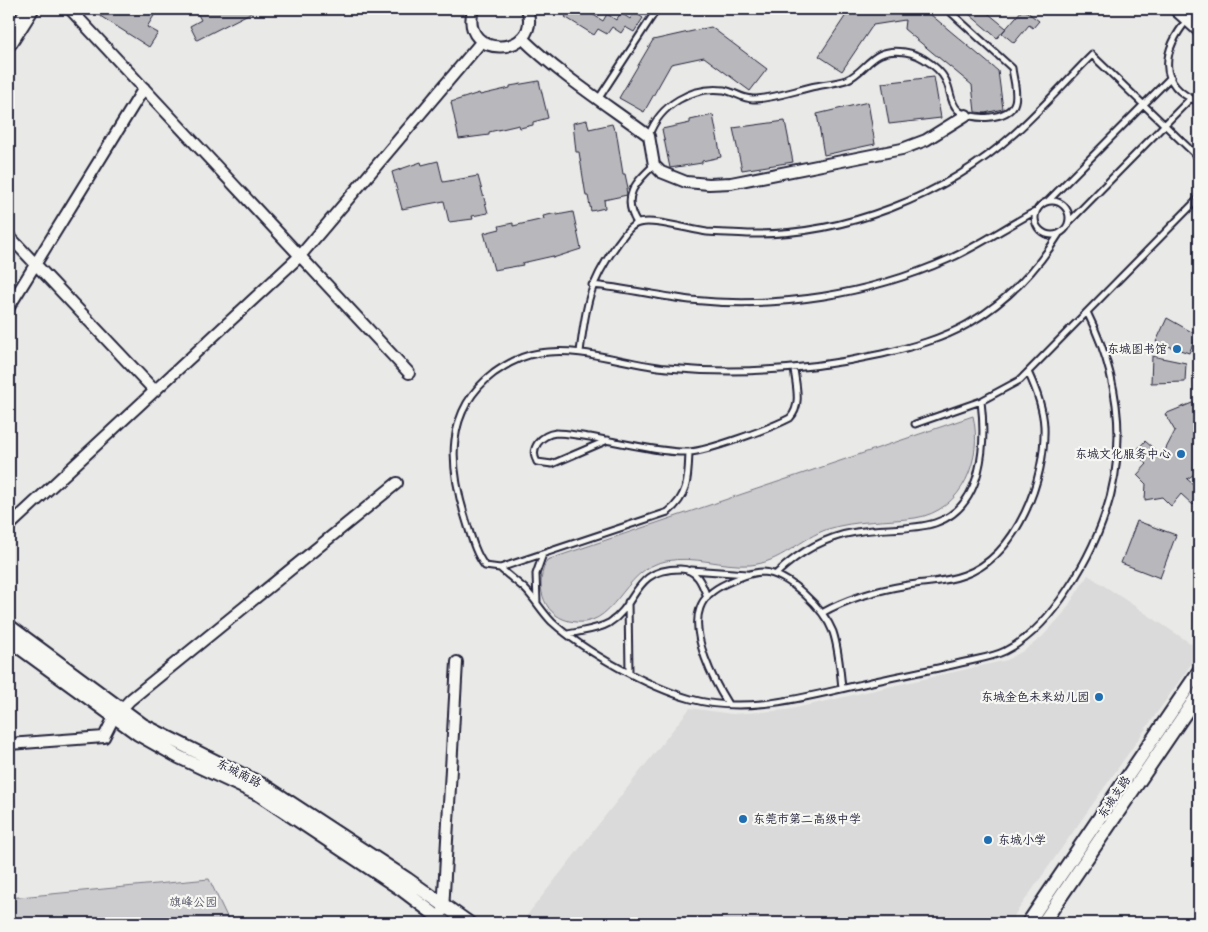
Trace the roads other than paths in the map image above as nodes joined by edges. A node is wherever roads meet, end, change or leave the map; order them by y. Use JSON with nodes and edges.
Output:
{"nodes":[{"id":1,"x":30,"y":9,"type":"edge"},
{"id":2,"x":70,"y":9,"type":"edge"},
{"id":3,"x":473,"y":9,"type":"edge"},
{"id":4,"x":527,"y":9,"type":"edge"},
{"id":5,"x":658,"y":9,"type":"edge"},
{"id":6,"x":947,"y":9,"type":"edge"},
{"id":7,"x":1188,"y":18,"type":"edge"},
{"id":8,"x":522,"y":38,"type":"junction"},
{"id":9,"x":482,"y":41,"type":"junction"},
{"id":10,"x":9,"y":42,"type":"edge"},
{"id":11,"x":1171,"y":77,"type":"junction"},
{"id":12,"x":144,"y":88,"type":"junction"},
{"id":13,"x":599,"y":98,"type":"junction"},
{"id":14,"x":1190,"y":99,"type":"junction"},
{"id":15,"x":1199,"y":102,"type":"edge"},
{"id":16,"x":1144,"y":105,"type":"junction"},
{"id":17,"x":966,"y":116,"type":"junction"},
{"id":18,"x":1164,"y":125,"type":"junction"},
{"id":19,"x":649,"y":136,"type":"junction"},
{"id":20,"x":1199,"y":158,"type":"edge"},
{"id":21,"x":654,"y":165,"type":"junction"},
{"id":22,"x":1199,"y":198,"type":"edge"},
{"id":23,"x":1048,"y":201,"type":"junction"},
{"id":24,"x":1036,"y":211,"type":"junction"},
{"id":25,"x":1069,"y":222,"type":"junction"},
{"id":26,"x":637,"y":223,"type":"junction"},
{"id":27,"x":1059,"y":234,"type":"junction"},
{"id":28,"x":9,"y":236,"type":"edge"},
{"id":29,"x":300,"y":256,"type":"junction"},
{"id":30,"x":35,"y":265,"type":"junction"},
{"id":31,"x":592,"y":286,"type":"junction"},
{"id":32,"x":9,"y":307,"type":"edge"},
{"id":33,"x":1087,"y":312,"type":"junction"},
{"id":34,"x":580,"y":352,"type":"junction"},
{"id":35,"x":794,"y":369,"type":"junction"},
{"id":36,"x":1028,"y":372,"type":"junction"},
{"id":37,"x":409,"y":373,"type":"dead end"},
{"id":38,"x":155,"y":391,"type":"junction"},
{"id":39,"x":981,"y":401,"type":"junction"},
{"id":40,"x":915,"y":424,"type":"dead end"},
{"id":41,"x":608,"y":440,"type":"junction"},
{"id":42,"x":689,"y":452,"type":"junction"},
{"id":43,"x":398,"y":483,"type":"dead end"},
{"id":44,"x":9,"y":526,"type":"edge"},
{"id":45,"x":543,"y":554,"type":"junction"},
{"id":46,"x":500,"y":568,"type":"junction"},
{"id":47,"x":683,"y":569,"type":"junction"},
{"id":48,"x":750,"y":574,"type":"junction"},
{"id":49,"x":776,"y":574,"type":"junction"},
{"id":50,"x":707,"y":597,"type":"junction"},
{"id":51,"x":628,"y":602,"type":"junction"},
{"id":52,"x":538,"y":606,"type":"junction"},
{"id":53,"x":822,"y":613,"type":"junction"},
{"id":54,"x":9,"y":626,"type":"edge"},
{"id":55,"x":567,"y":634,"type":"junction"},
{"id":56,"x":9,"y":640,"type":"edge"},
{"id":57,"x":456,"y":662,"type":"dead end"},
{"id":58,"x":1199,"y":670,"type":"edge"},
{"id":59,"x":629,"y":672,"type":"junction"},
{"id":60,"x":842,"y":688,"type":"junction"},
{"id":61,"x":1199,"y":693,"type":"edge"},
{"id":62,"x":728,"y":704,"type":"junction"},
{"id":63,"x":117,"y":713,"type":"junction"},
{"id":64,"x":9,"y":744,"type":"edge"},
{"id":65,"x":444,"y":905,"type":"junction"},
{"id":66,"x":444,"y":922,"type":"edge"},
{"id":67,"x":469,"y":923,"type":"edge"},
{"id":68,"x":1028,"y":923,"type":"edge"},
{"id":69,"x":1043,"y":923,"type":"edge"}],
"edges":[{"from":1,"to":10,"type":"main road"},
{"from":2,"to":12,"type":"street"},
{"from":3,"to":9,"type":"street"},
{"from":4,"to":8,"type":"street"},
{"from":5,"to":13,"type":"lane"},
{"from":6,"to":17,"type":"lane"},
{"from":7,"to":11,"type":"lane"},
{"from":8,"to":9,"type":"street"},
{"from":8,"to":13,"type":"street"},
{"from":9,"to":29,"type":"street"},
{"from":11,"to":14,"type":"lane"},
{"from":11,"to":16,"type":"lane"},
{"from":12,"to":29,"type":"street"},
{"from":12,"to":30,"type":"street"},
{"from":13,"to":19,"type":"street"},
{"from":14,"to":15,"type":"lane"},
{"from":14,"to":18,"type":"lane"},
{"from":16,"to":18,"type":"lane"},
{"from":16,"to":23,"type":"lane"},
{"from":16,"to":26,"type":"lane"},
{"from":17,"to":19,"type":"lane"},
{"from":17,"to":21,"type":"street"},
{"from":18,"to":20,"type":"lane"},
{"from":18,"to":25,"type":"lane"},
{"from":19,"to":21,"type":"street"},
{"from":21,"to":26,"type":"lane"},
{"from":22,"to":33,"type":"lane"},
{"from":23,"to":24,"type":"lane"},
{"from":23,"to":25,"type":"lane"},
{"from":24,"to":27,"type":"lane"},
{"from":24,"to":31,"type":"lane"},
{"from":25,"to":27,"type":"lane"},
{"from":26,"to":31,"type":"lane"},
{"from":27,"to":35,"type":"lane"},
{"from":28,"to":30,"type":"street"},
{"from":29,"to":37,"type":"street"},
{"from":29,"to":38,"type":"street"},
{"from":30,"to":32,"type":"street"},
{"from":30,"to":38,"type":"street"},
{"from":31,"to":34,"type":"lane"},
{"from":33,"to":36,"type":"lane"},
{"from":33,"to":60,"type":"lane"},
{"from":34,"to":35,"type":"lane"},
{"from":34,"to":46,"type":"lane"},
{"from":35,"to":42,"type":"lane"},
{"from":36,"to":39,"type":"lane"},
{"from":36,"to":53,"type":"lane"},
{"from":38,"to":44,"type":"street"},
{"from":39,"to":40,"type":"lane"},
{"from":39,"to":49,"type":"lane"},
{"from":41,"to":41,"type":"lane"},
{"from":41,"to":42,"type":"lane"},
{"from":42,"to":45,"type":"lane"},
{"from":43,"to":63,"type":"street"},
{"from":45,"to":46,"type":"lane"},
{"from":45,"to":52,"type":"lane"},
{"from":46,"to":52,"type":"lane"},
{"from":47,"to":48,"type":"lane"},
{"from":47,"to":50,"type":"lane"},
{"from":47,"to":51,"type":"lane"},
{"from":48,"to":49,"type":"lane"},
{"from":48,"to":50,"type":"lane"},
{"from":49,"to":53,"type":"lane"},
{"from":50,"to":62,"type":"lane"},
{"from":51,"to":55,"type":"lane"},
{"from":51,"to":59,"type":"lane"},
{"from":52,"to":55,"type":"lane"},
{"from":53,"to":60,"type":"lane"},
{"from":54,"to":63,"type":"street","name":"东城南路"},
{"from":55,"to":59,"type":"lane"},
{"from":56,"to":63,"type":"street","name":"东城南路"},
{"from":57,"to":65,"type":"street"},
{"from":58,"to":68,"type":"street","name":"东城支路"},
{"from":59,"to":62,"type":"lane"},
{"from":60,"to":62,"type":"lane"},
{"from":61,"to":69,"type":"street","name":"东城支路"},
{"from":63,"to":64,"type":"street"},
{"from":63,"to":65,"type":"street","name":"东城南路"},
{"from":63,"to":66,"type":"street","name":"东城南路"},
{"from":65,"to":66,"type":"street"},
{"from":65,"to":67,"type":"street","name":"东城南路"}]}
